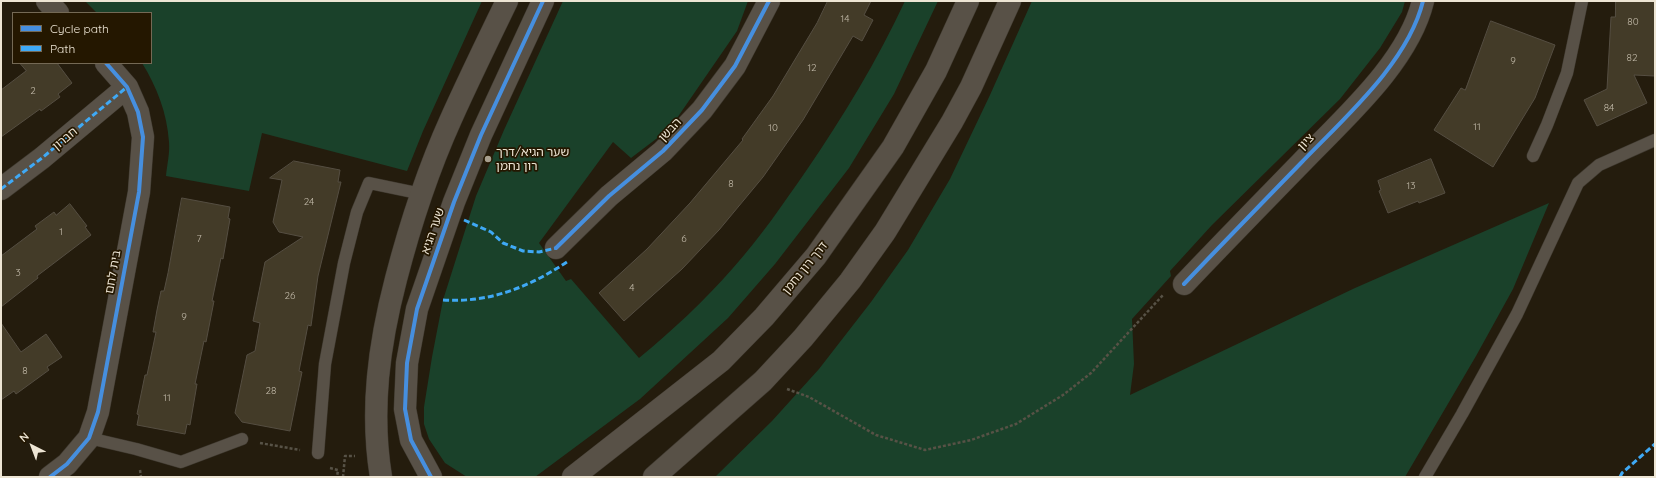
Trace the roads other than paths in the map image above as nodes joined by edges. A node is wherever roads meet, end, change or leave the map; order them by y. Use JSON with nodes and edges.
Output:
{"nodes":[{"id":1,"x":47,"y":1,"type":"edge"},
{"id":2,"x":507,"y":1,"type":"edge"},
{"id":3,"x":543,"y":1,"type":"edge"},
{"id":4,"x":769,"y":1,"type":"edge"},
{"id":5,"x":968,"y":1,"type":"edge"},
{"id":6,"x":1010,"y":1,"type":"edge"},
{"id":7,"x":1423,"y":1,"type":"edge"},
{"id":8,"x":1582,"y":1,"type":"edge"},
{"id":9,"x":57,"y":12,"type":"edge"},
{"id":10,"x":107,"y":64,"type":"edge"},
{"id":11,"x":126,"y":87,"type":"junction"},
{"id":12,"x":1655,"y":140,"type":"edge"},
{"id":13,"x":1533,"y":156,"type":"dead end"},
{"id":14,"x":1,"y":189,"type":"edge"},
{"id":15,"x":422,"y":194,"type":"junction"},
{"id":16,"x":556,"y":248,"type":"dead end"},
{"id":17,"x":1175,"y":288,"type":"road end"},
{"id":18,"x":89,"y":438,"type":"junction"},
{"id":19,"x":242,"y":439,"type":"road end"},
{"id":20,"x":318,"y":453,"type":"road end"},
{"id":21,"x":50,"y":477,"type":"edge"},
{"id":22,"x":381,"y":477,"type":"edge"},
{"id":23,"x":430,"y":477,"type":"edge"},
{"id":24,"x":574,"y":477,"type":"edge"},
{"id":25,"x":654,"y":477,"type":"edge"},
{"id":26,"x":1425,"y":477,"type":"edge"}],
"edges":[{"from":1,"to":9,"type":"street"},
{"from":2,"to":15,"type":"street","name":"שער הגיא"},
{"from":3,"to":23,"type":"street","name":"שער הגיא"},
{"from":4,"to":16,"type":"street","name":"הבשן"},
{"from":5,"to":24,"type":"street","name":"דרך רון נחמן"},
{"from":6,"to":25,"type":"street"},
{"from":7,"to":17,"type":"street","name":"ציון"},
{"from":8,"to":13,"type":"lane"},
{"from":10,"to":11,"type":"street","name":"בית לחם"},
{"from":11,"to":14,"type":"street","name":"חברון"},
{"from":11,"to":18,"type":"street","name":"בית לחם"},
{"from":12,"to":26,"type":"lane"},
{"from":15,"to":20,"type":"lane"},
{"from":15,"to":22,"type":"street","name":"שער הגיא"},
{"from":18,"to":19,"type":"lane"},
{"from":18,"to":21,"type":"street","name":"בית לחם"}]}
